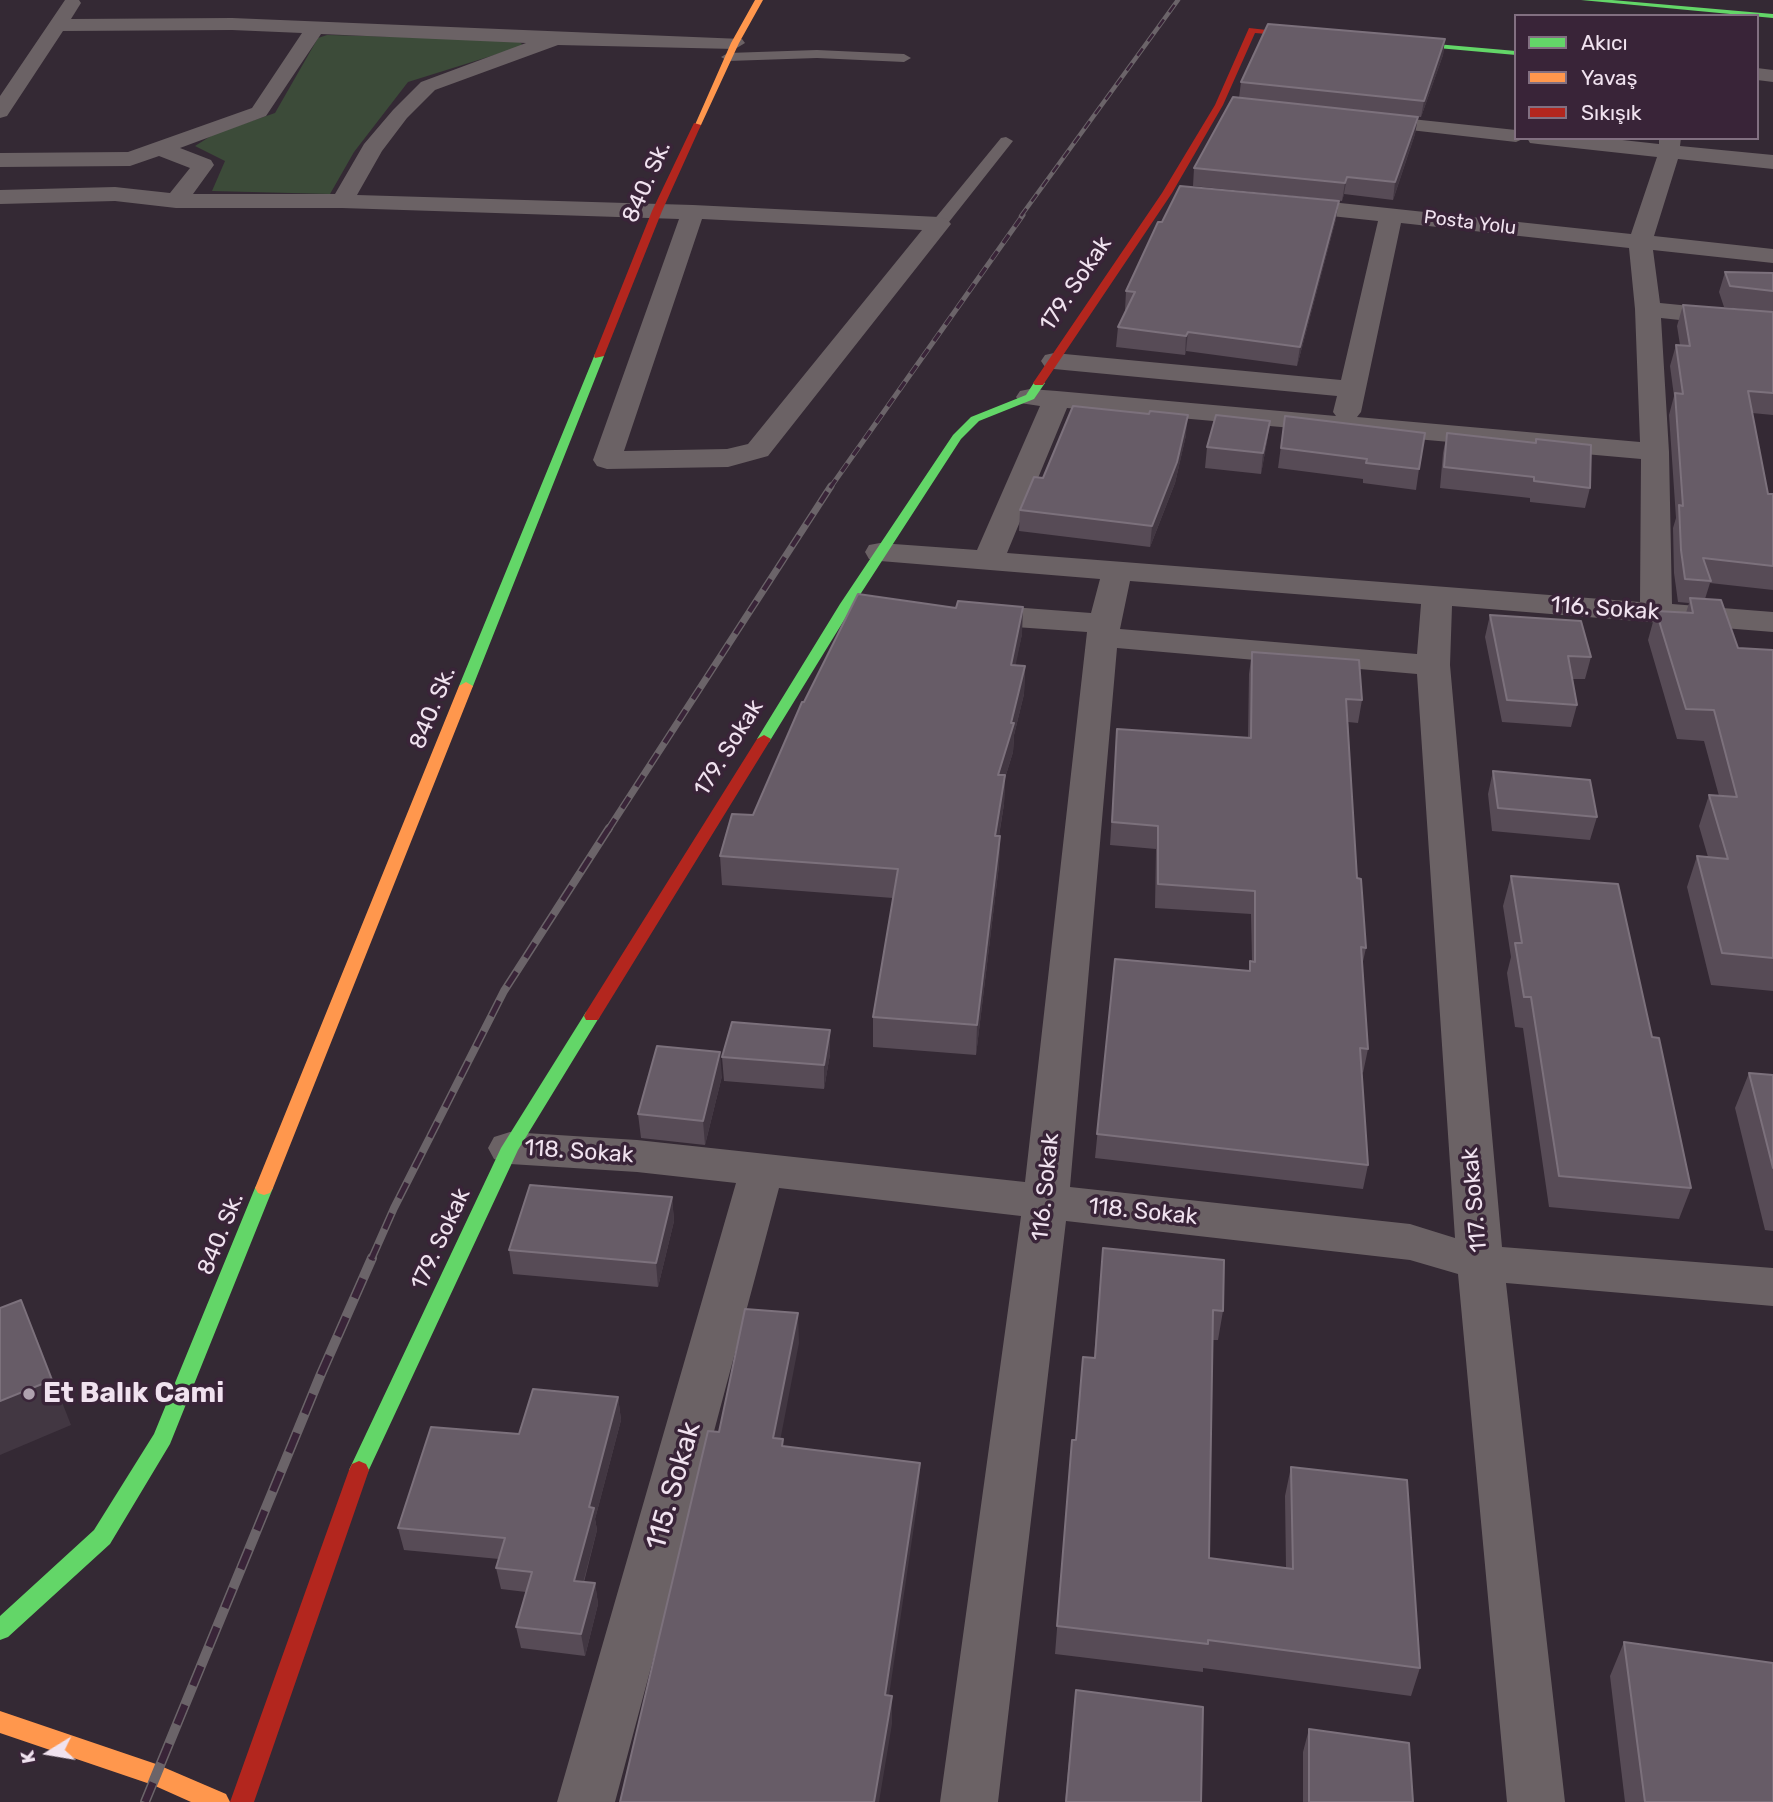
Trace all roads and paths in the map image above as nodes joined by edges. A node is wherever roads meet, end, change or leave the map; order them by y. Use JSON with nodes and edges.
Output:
{"nodes":[{"id":1,"x":74,"y":0,"type":"edge"},
{"id":2,"x":759,"y":0,"type":"edge"},
{"id":3,"x":1586,"y":0,"type":"edge"},
{"id":4,"x":1740,"y":0,"type":"edge"},
{"id":5,"x":1773,"y":3,"type":"edge"},
{"id":6,"x":1750,"y":14,"type":"edge"},
{"id":7,"x":59,"y":25,"type":"junction"},
{"id":8,"x":316,"y":27,"type":"junction"},
{"id":9,"x":1335,"y":37,"type":"edge"},
{"id":10,"x":556,"y":39,"type":"junction"},
{"id":11,"x":1377,"y":41,"type":"edge"},
{"id":12,"x":732,"y":50,"type":"junction"},
{"id":13,"x":1514,"y":53,"type":"edge"},
{"id":14,"x":904,"y":58,"type":"dead end"},
{"id":15,"x":1219,"y":106,"type":"junction"},
{"id":16,"x":1246,"y":108,"type":"edge"},
{"id":17,"x":0,"y":111,"type":"edge"},
{"id":18,"x":1340,"y":118,"type":"edge"},
{"id":19,"x":1514,"y":136,"type":"edge"},
{"id":20,"x":1576,"y":140,"type":"edge"},
{"id":21,"x":1006,"y":141,"type":"dead end"},
{"id":22,"x":1670,"y":145,"type":"edge"},
{"id":23,"x":159,"y":148,"type":"junction"},
{"id":24,"x":0,"y":160,"type":"edge"},
{"id":25,"x":1773,"y":162,"type":"edge"},
{"id":26,"x":1167,"y":193,"type":"junction"},
{"id":27,"x":1194,"y":195,"type":"edge"},
{"id":28,"x":0,"y":197,"type":"edge"},
{"id":29,"x":176,"y":201,"type":"junction"},
{"id":30,"x":342,"y":201,"type":"junction"},
{"id":31,"x":1259,"y":201,"type":"edge"},
{"id":32,"x":657,"y":211,"type":"junction"},
{"id":33,"x":693,"y":212,"type":"junction"},
{"id":34,"x":1391,"y":214,"type":"junction"},
{"id":35,"x":939,"y":224,"type":"junction"},
{"id":36,"x":1640,"y":242,"type":"junction"},
{"id":37,"x":1773,"y":256,"type":"edge"},
{"id":38,"x":1648,"y":309,"type":"junction"},
{"id":39,"x":1773,"y":322,"type":"edge"},
{"id":40,"x":1054,"y":361,"type":"junction"},
{"id":41,"x":1352,"y":389,"type":"junction"},
{"id":42,"x":1043,"y":398,"type":"junction"},
{"id":43,"x":1345,"y":424,"type":"junction"},
{"id":44,"x":1656,"y":452,"type":"junction"},
{"id":45,"x":880,"y":552,"type":"junction"},
{"id":46,"x":989,"y":559,"type":"junction"},
{"id":47,"x":1117,"y":571,"type":"junction"},
{"id":48,"x":1437,"y":597,"type":"junction"},
{"id":49,"x":942,"y":611,"type":"edge"},
{"id":50,"x":1656,"y":613,"type":"junction"},
{"id":51,"x":1773,"y":622,"type":"edge"},
{"id":52,"x":1103,"y":631,"type":"junction"},
{"id":53,"x":1433,"y":665,"type":"junction"},
{"id":54,"x":510,"y":1148,"type":"junction"},
{"id":55,"x":762,"y":1170,"type":"junction"},
{"id":56,"x":1046,"y":1201,"type":"junction"},
{"id":57,"x":1480,"y":1263,"type":"junction"},
{"id":58,"x":1773,"y":1287,"type":"edge"},
{"id":59,"x":0,"y":1630,"type":"edge"},
{"id":60,"x":0,"y":1722,"type":"edge"},
{"id":61,"x":218,"y":1802,"type":"edge"},
{"id":62,"x":242,"y":1802,"type":"edge"},
{"id":63,"x":586,"y":1802,"type":"edge"},
{"id":64,"x":969,"y":1802,"type":"edge"},
{"id":65,"x":1536,"y":1802,"type":"edge"}],
"edges":[{"from":1,"to":7,"type":"street"},
{"from":2,"to":12,"type":"main road","name":"840. Sk."},
{"from":3,"to":6,"type":"main road"},
{"from":4,"to":5,"type":"main road"},
{"from":7,"to":8,"type":"street"},
{"from":7,"to":17,"type":"street"},
{"from":8,"to":10,"type":"street"},
{"from":8,"to":23,"type":"street"},
{"from":9,"to":15,"type":"main road","name":"179. Sokak"},
{"from":10,"to":12,"type":"street"},
{"from":10,"to":30,"type":"street"},
{"from":11,"to":13,"type":"main road"},
{"from":12,"to":14,"type":"lane"},
{"from":12,"to":32,"type":"main road","name":"840. Sk."},
{"from":15,"to":16,"type":"street"},
{"from":15,"to":26,"type":"main road","name":"179. Sokak"},
{"from":18,"to":19,"type":"street"},
{"from":20,"to":22,"type":"street"},
{"from":21,"to":35,"type":"lane"},
{"from":22,"to":25,"type":"street"},
{"from":22,"to":36,"type":"street"},
{"from":23,"to":24,"type":"street"},
{"from":23,"to":29,"type":"street"},
{"from":26,"to":27,"type":"street"},
{"from":26,"to":40,"type":"main road","name":"179. Sokak"},
{"from":28,"to":29,"type":"street"},
{"from":29,"to":30,"type":"street"},
{"from":30,"to":32,"type":"street"},
{"from":31,"to":34,"type":"street","name":"Posta Yolu"},
{"from":32,"to":33,"type":"street"},
{"from":32,"to":59,"type":"main road","name":"840. Sk."},
{"from":33,"to":35,"type":"street"},
{"from":33,"to":35,"type":"street"},
{"from":34,"to":36,"type":"street","name":"Posta Yolu"},
{"from":34,"to":41,"type":"street"},
{"from":36,"to":37,"type":"street","name":"Posta Yolu"},
{"from":36,"to":38,"type":"street"},
{"from":38,"to":39,"type":"street"},
{"from":38,"to":44,"type":"street"},
{"from":40,"to":41,"type":"street"},
{"from":40,"to":42,"type":"main road","name":"179. Sokak"},
{"from":41,"to":43,"type":"street"},
{"from":42,"to":43,"type":"street"},
{"from":42,"to":45,"type":"main road","name":"179. Sokak"},
{"from":42,"to":46,"type":"street"},
{"from":43,"to":44,"type":"street"},
{"from":44,"to":50,"type":"street"},
{"from":45,"to":46,"type":"street","name":"116. Sokak"},
{"from":45,"to":54,"type":"main road","name":"179. Sokak"},
{"from":46,"to":47,"type":"street","name":"116. Sokak"},
{"from":47,"to":48,"type":"street","name":"116. Sokak"},
{"from":47,"to":52,"type":"street","name":"116. Sokak"},
{"from":48,"to":50,"type":"street","name":"116. Sokak"},
{"from":48,"to":53,"type":"street","name":"117. Sokak"},
{"from":49,"to":52,"type":"street"},
{"from":50,"to":51,"type":"street","name":"116. Sokak"},
{"from":52,"to":53,"type":"street"},
{"from":52,"to":56,"type":"street","name":"116. Sokak"},
{"from":53,"to":57,"type":"street","name":"117. Sokak"},
{"from":54,"to":55,"type":"street","name":"118. Sokak"},
{"from":54,"to":62,"type":"main road","name":"179. Sokak"},
{"from":55,"to":56,"type":"street","name":"118. Sokak"},
{"from":55,"to":63,"type":"street","name":"115. Sokak"},
{"from":56,"to":57,"type":"street","name":"118. Sokak"},
{"from":56,"to":64,"type":"street","name":"116. Sokak"},
{"from":57,"to":58,"type":"street","name":"118. Sokak"},
{"from":57,"to":65,"type":"street","name":"117. Sokak"},
{"from":60,"to":61,"type":"main road"}]}
